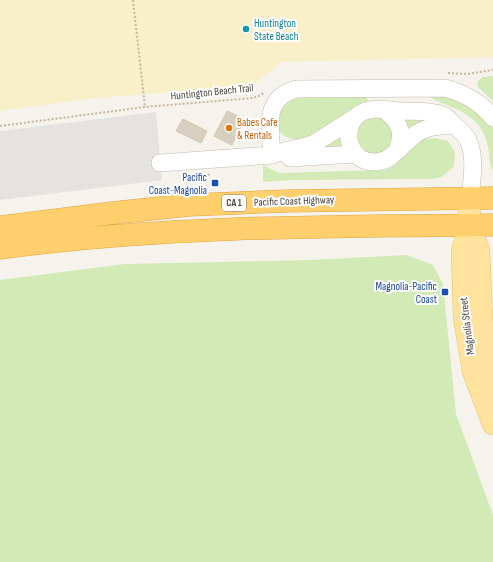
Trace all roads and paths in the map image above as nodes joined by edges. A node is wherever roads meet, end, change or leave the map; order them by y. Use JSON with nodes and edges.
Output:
{"nodes":[{"id":1,"x":133,"y":0,"type":"edge"},
{"id":2,"x":493,"y":70,"type":"edge"},
{"id":3,"x":445,"y":73,"type":"dead end"},
{"id":4,"x":268,"y":89,"type":"dead end"},
{"id":5,"x":145,"y":107,"type":"junction"},
{"id":6,"x":384,"y":110,"type":"junction"},
{"id":7,"x":358,"y":116,"type":"junction"},
{"id":8,"x":493,"y":118,"type":"edge"},
{"id":9,"x":454,"y":125,"type":"junction"},
{"id":10,"x":0,"y":126,"type":"edge"},
{"id":11,"x":397,"y":150,"type":"junction"},
{"id":12,"x":355,"y":154,"type":"junction"},
{"id":13,"x":272,"y":155,"type":"junction"},
{"id":14,"x":160,"y":163,"type":"dead end"},
{"id":15,"x":470,"y":197,"type":"junction"},
{"id":16,"x":493,"y":198,"type":"edge"},
{"id":17,"x":470,"y":225,"type":"junction"},
{"id":18,"x":493,"y":225,"type":"edge"},
{"id":19,"x":0,"y":227,"type":"edge"},
{"id":20,"x":0,"y":248,"type":"edge"},
{"id":21,"x":493,"y":384,"type":"edge"},
{"id":22,"x":493,"y":424,"type":"edge"}],
"edges":[{"from":1,"to":5,"type":"path"},
{"from":2,"to":3,"type":"path"},
{"from":4,"to":5,"type":"path","name":"Huntington Beach Trail"},
{"from":5,"to":10,"type":"path","name":"Huntington Beach Trail"},
{"from":6,"to":7,"type":"lane"},
{"from":6,"to":9,"type":"lane"},
{"from":6,"to":11,"type":"lane"},
{"from":7,"to":12,"type":"lane"},
{"from":7,"to":13,"type":"lane"},
{"from":8,"to":13,"type":"lane"},
{"from":9,"to":11,"type":"lane"},
{"from":9,"to":15,"type":"lane"},
{"from":11,"to":12,"type":"lane"},
{"from":12,"to":13,"type":"lane"},
{"from":13,"to":14,"type":"lane"},
{"from":15,"to":16,"type":"highway","name":"Pacific Coast Highway","number":"CA 1"},
{"from":15,"to":17,"type":"main road","name":"Magnolia Street"},
{"from":15,"to":19,"type":"highway","name":"Pacific Coast Highway","number":"CA 1"},
{"from":17,"to":18,"type":"highway"},
{"from":17,"to":20,"type":"highway"},
{"from":17,"to":21,"type":"main road","name":"Magnolia Street"},
{"from":17,"to":22,"type":"main road","name":"Magnolia Street"}]}
